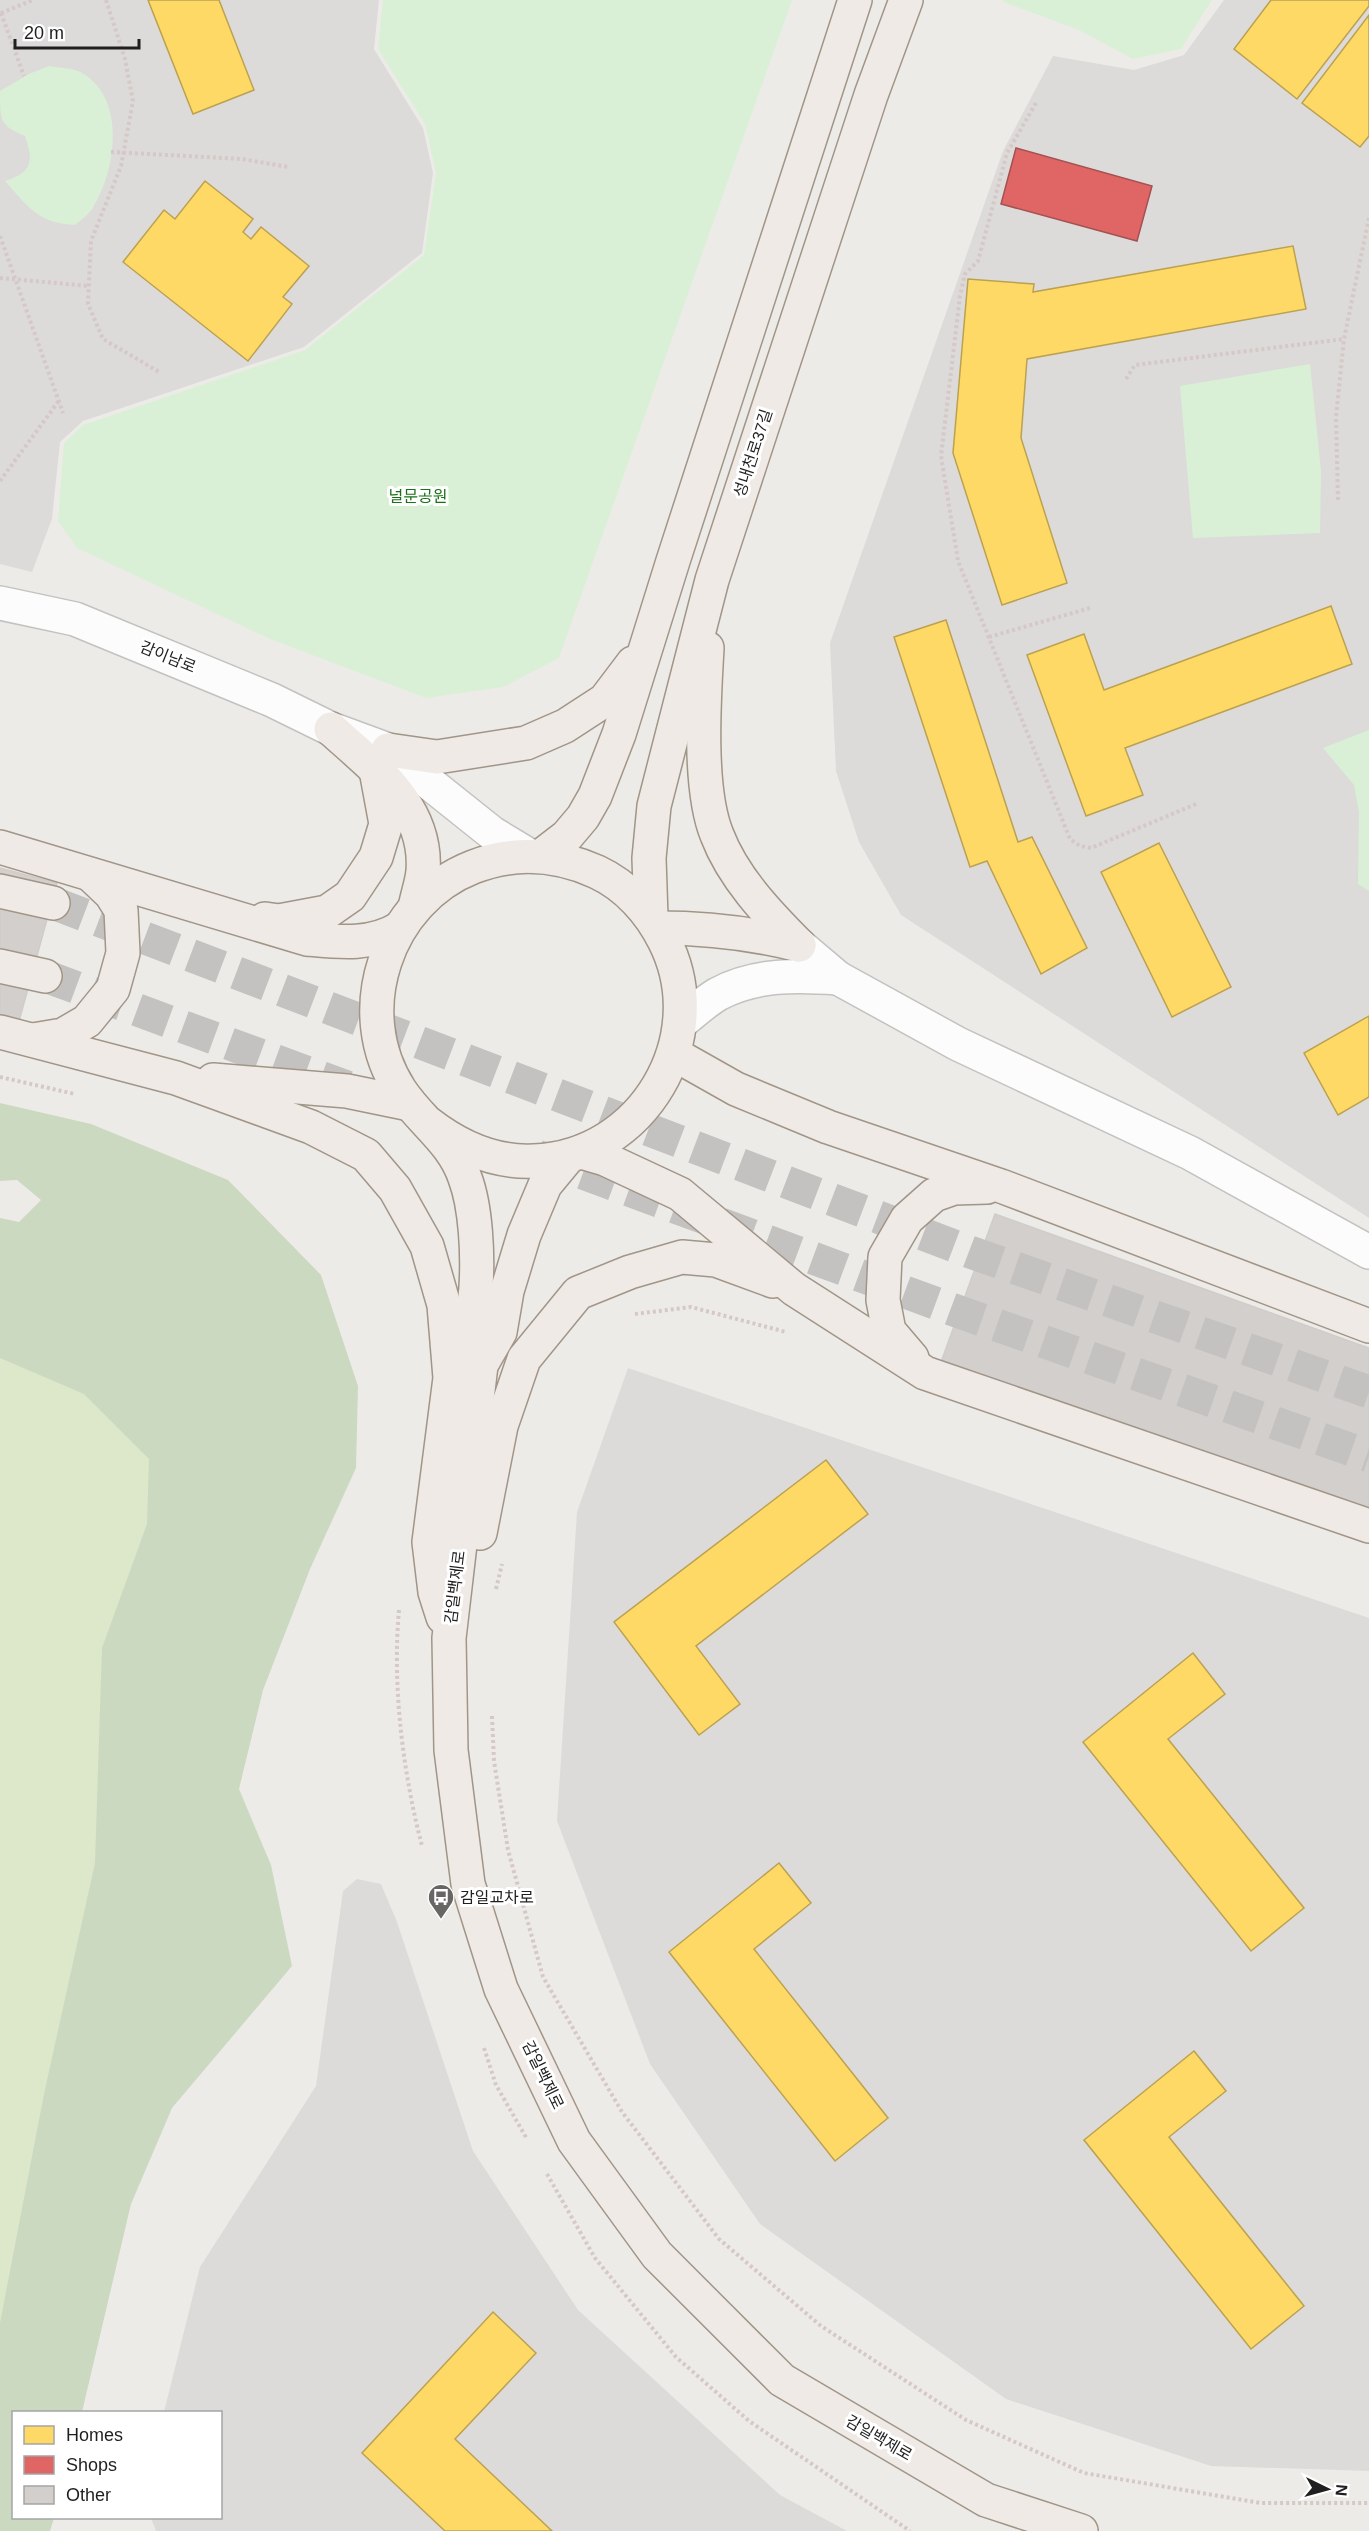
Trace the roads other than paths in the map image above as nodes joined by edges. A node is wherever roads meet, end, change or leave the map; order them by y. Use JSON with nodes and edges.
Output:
{"nodes":[{"id":1,"x":855,"y":0,"type":"edge"},
{"id":2,"x":906,"y":0,"type":"edge"},
{"id":3,"x":842,"y":39,"type":"junction"},
{"id":4,"x":886,"y":56,"type":"junction"},
{"id":5,"x":711,"y":580,"type":"junction"},
{"id":6,"x":0,"y":603,"type":"edge"},
{"id":7,"x":647,"y":645,"type":"junction"},
{"id":8,"x":382,"y":760,"type":"junction"},
{"id":9,"x":0,"y":847,"type":"edge"},
{"id":10,"x":535,"y":856,"type":"junction"},
{"id":11,"x":91,"y":875,"type":"junction"},
{"id":12,"x":0,"y":891,"type":"edge"},
{"id":13,"x":53,"y":903,"type":"tunnel mouth"},
{"id":14,"x":204,"y":909,"type":"junction"},
{"id":15,"x":407,"y":918,"type":"junction"},
{"id":16,"x":654,"y":923,"type":"junction"},
{"id":17,"x":798,"y":945,"type":"junction"},
{"id":18,"x":0,"y":966,"type":"edge"},
{"id":19,"x":45,"y":975,"type":"tunnel mouth"},
{"id":20,"x":838,"y":978,"type":"junction"},
{"id":21,"x":0,"y":1032,"type":"edge"},
{"id":22,"x":677,"y":1039,"type":"junction"},
{"id":23,"x":33,"y":1040,"type":"junction"},
{"id":24,"x":176,"y":1078,"type":"junction"},
{"id":25,"x":419,"y":1113,"type":"junction"},
{"id":26,"x":575,"y":1154,"type":"junction"},
{"id":27,"x":1000,"y":1186,"type":"junction"},
{"id":28,"x":1369,"y":1252,"type":"edge"},
{"id":29,"x":794,"y":1289,"type":"junction"},
{"id":30,"x":1369,"y":1326,"type":"edge"},
{"id":31,"x":481,"y":1365,"type":"junction"},
{"id":32,"x":925,"y":1373,"type":"junction"},
{"id":33,"x":1369,"y":1526,"type":"edge"},
{"id":34,"x":449,"y":1638,"type":"junction"},
{"id":35,"x":1081,"y":2531,"type":"edge"}],
"edges":[{"from":1,"to":3,"type":"main road"},
{"from":2,"to":4,"type":"main road","name":"성내천로37길"},
{"from":3,"to":4,"type":"main road"},
{"from":3,"to":7,"type":"main road"},
{"from":4,"to":5,"type":"main road","name":"성내천로37길"},
{"from":5,"to":16,"type":"main road","name":"성내천로37길"},
{"from":5,"to":17,"type":"main road"},
{"from":6,"to":8,"type":"street","name":"감이남로"},
{"from":7,"to":8,"type":"main road"},
{"from":7,"to":10,"type":"main road"},
{"from":8,"to":10,"type":"street","name":"감이남로"},
{"from":8,"to":14,"type":"main road"},
{"from":8,"to":15,"type":"main road"},
{"from":9,"to":11,"type":"main road"},
{"from":10,"to":15,"type":"main road"},
{"from":10,"to":16,"type":"main road"},
{"from":11,"to":14,"type":"main road"},
{"from":11,"to":23,"type":"main road"},
{"from":12,"to":13,"type":"main road"},
{"from":14,"to":15,"type":"main road"},
{"from":15,"to":25,"type":"main road"},
{"from":16,"to":17,"type":"main road"},
{"from":16,"to":22,"type":"main road"},
{"from":17,"to":20,"type":"street"},
{"from":18,"to":19,"type":"main road"},
{"from":20,"to":22,"type":"street"},
{"from":20,"to":28,"type":"street"},
{"from":21,"to":23,"type":"main road"},
{"from":22,"to":26,"type":"main road"},
{"from":22,"to":27,"type":"main road"},
{"from":23,"to":24,"type":"main road"},
{"from":24,"to":25,"type":"main road"},
{"from":24,"to":34,"type":"main road"},
{"from":25,"to":26,"type":"main road"},
{"from":25,"to":31,"type":"main road"},
{"from":26,"to":29,"type":"main road"},
{"from":26,"to":31,"type":"main road"},
{"from":27,"to":30,"type":"main road"},
{"from":27,"to":32,"type":"main road"},
{"from":29,"to":32,"type":"main road"},
{"from":29,"to":34,"type":"main road"},
{"from":31,"to":34,"type":"main road","name":"감일백제로"},
{"from":32,"to":33,"type":"main road"},
{"from":34,"to":35,"type":"main road","name":"감일백제로"}]}
